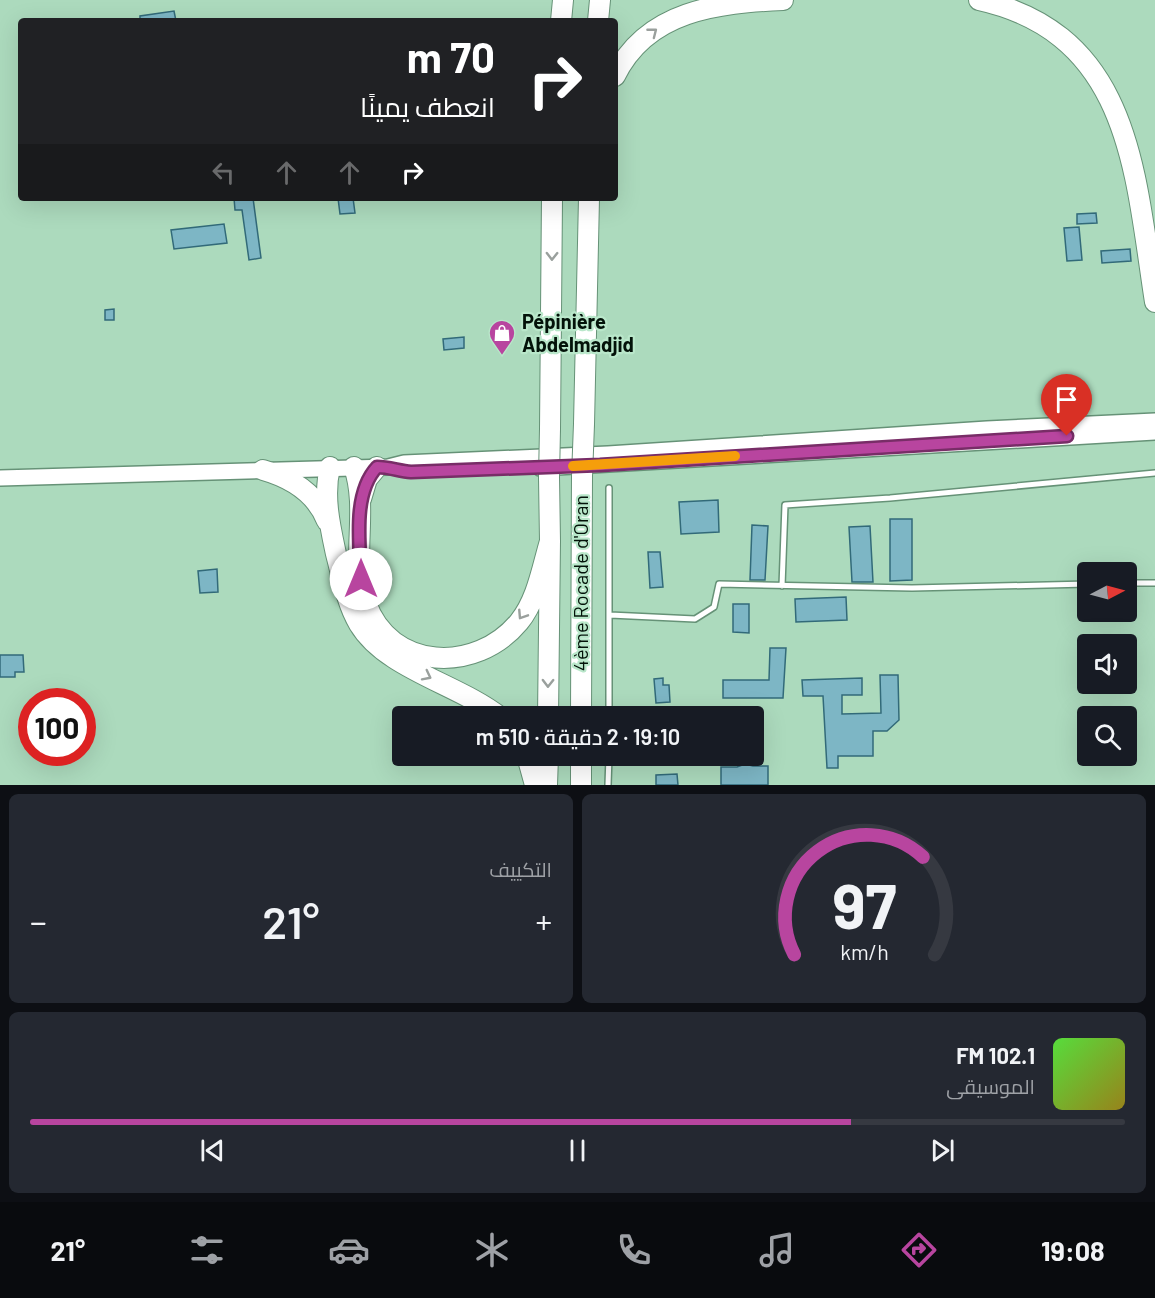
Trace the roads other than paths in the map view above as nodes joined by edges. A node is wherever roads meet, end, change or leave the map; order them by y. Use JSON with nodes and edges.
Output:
{"nodes":[{"id":1,"x":563,"y":0,"type":"edge"},
{"id":2,"x":600,"y":0,"type":"edge"},
{"id":3,"x":783,"y":0,"type":"edge"},
{"id":4,"x":979,"y":0,"type":"edge"},
{"id":5,"x":1017,"y":0,"type":"edge"},
{"id":6,"x":561,"y":18,"type":"edge"},
{"id":7,"x":598,"y":18,"type":"edge"},
{"id":8,"x":618,"y":72,"type":"edge"},
{"id":9,"x":552,"y":201,"type":"edge"},
{"id":10,"x":589,"y":201,"type":"edge"},
{"id":11,"x":1155,"y":248,"type":"edge"},
{"id":12,"x":1155,"y":302,"type":"edge"},
{"id":13,"x":1155,"y":421,"type":"edge"},
{"id":14,"x":1155,"y":432,"type":"edge"},
{"id":15,"x":330,"y":467,"type":"junction"},
{"id":16,"x":354,"y":467,"type":"junction"},
{"id":17,"x":383,"y":467,"type":"junction"},
{"id":18,"x":263,"y":470,"type":"junction"},
{"id":19,"x":1155,"y":473,"type":"edge"},
{"id":20,"x":0,"y":478,"type":"edge"},
{"id":21,"x":609,"y":488,"type":"dead end"},
{"id":22,"x":361,"y":499,"type":"junction"},
{"id":23,"x":331,"y":531,"type":"junction"},
{"id":24,"x":550,"y":541,"type":"junction"},
{"id":25,"x":1137,"y":583,"type":"edge"},
{"id":26,"x":1155,"y":583,"type":"edge"},
{"id":27,"x":1077,"y":584,"type":"edge"},
{"id":28,"x":782,"y":586,"type":"junction"},
{"id":29,"x":610,"y":615,"type":"junction"},
{"id":30,"x":485,"y":706,"type":"edge"},
{"id":31,"x":548,"y":706,"type":"edge"},
{"id":32,"x":581,"y":706,"type":"edge"},
{"id":33,"x":609,"y":706,"type":"edge"},
{"id":34,"x":529,"y":766,"type":"edge"},
{"id":35,"x":548,"y":766,"type":"edge"},
{"id":36,"x":581,"y":766,"type":"edge"},
{"id":37,"x":609,"y":766,"type":"edge"},
{"id":38,"x":535,"y":785,"type":"edge"},
{"id":39,"x":547,"y":785,"type":"edge"},
{"id":40,"x":581,"y":785,"type":"edge"},
{"id":41,"x":608,"y":785,"type":"edge"}],
"edges":[{"from":1,"to":6,"type":"highway"},
{"from":2,"to":7,"type":"highway"},
{"from":8,"to":3,"type":"highway","one_way":true},
{"from":4,"to":12,"type":"highway"},
{"from":5,"to":11,"type":"highway"},
{"from":9,"to":24,"type":"highway","name":"4ème Rocade d'Oran","one_way":true,"bridge":true},
{"from":10,"to":32,"type":"highway","name":"4ème Rocade d'Oran","bridge":true},
{"from":13,"to":17,"type":"main road"},
{"from":14,"to":17,"type":"main road"},
{"from":15,"to":16,"type":"main road"},
{"from":15,"to":18,"type":"main road"},
{"from":15,"to":23,"type":"highway"},
{"from":16,"to":17,"type":"main road"},
{"from":16,"to":22,"type":"highway"},
{"from":17,"to":22,"type":"highway"},
{"from":18,"to":20,"type":"main road"},
{"from":18,"to":23,"type":"highway"},
{"from":19,"to":28,"type":"lane"},
{"from":21,"to":29,"type":"lane"},
{"from":24,"to":22,"type":"highway","one_way":true},
{"from":23,"to":30,"type":"highway","one_way":true},
{"from":24,"to":31,"type":"highway","name":"4ème Rocade d'Oran","one_way":true},
{"from":25,"to":26,"type":"lane"},
{"from":27,"to":28,"type":"lane"},
{"from":28,"to":29,"type":"lane"},
{"from":29,"to":33,"type":"lane"},
{"from":34,"to":38,"type":"highway"},
{"from":35,"to":39,"type":"highway"},
{"from":36,"to":40,"type":"highway"},
{"from":37,"to":41,"type":"lane"}]}
